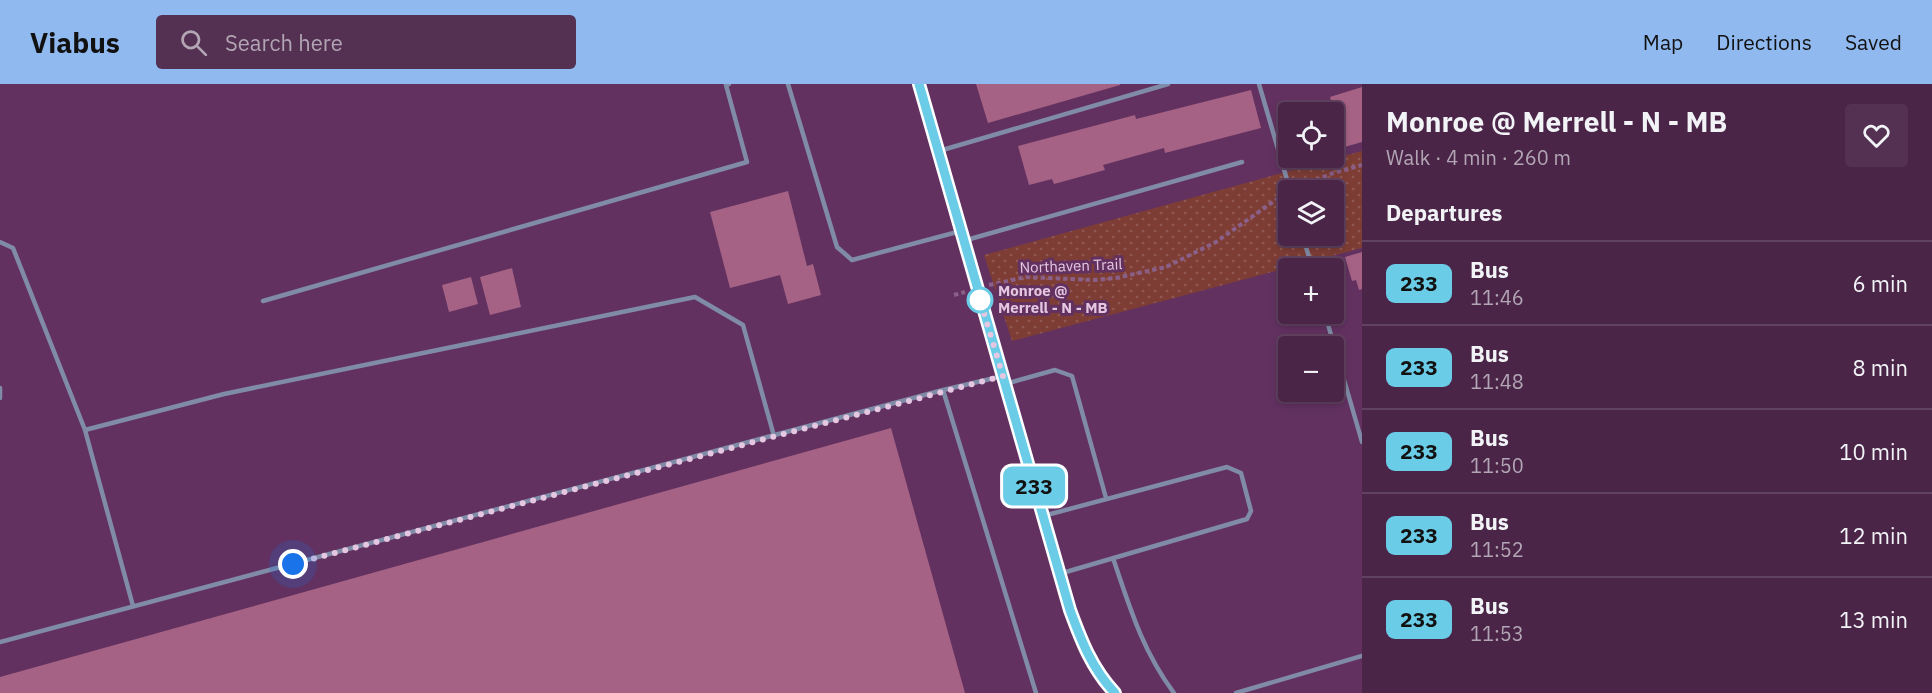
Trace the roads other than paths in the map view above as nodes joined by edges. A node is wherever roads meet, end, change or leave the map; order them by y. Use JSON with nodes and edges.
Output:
{"nodes":[{"id":1,"x":729,"y":84,"type":"edge"},
{"id":2,"x":789,"y":84,"type":"edge"},
{"id":3,"x":919,"y":84,"type":"edge"},
{"id":4,"x":1168,"y":84,"type":"edge"},
{"id":5,"x":1259,"y":84,"type":"edge"},
{"id":6,"x":939,"y":152,"type":"junction"},
{"id":7,"x":1242,"y":162,"type":"dead end"},
{"id":8,"x":1286,"y":180,"type":"edge"},
{"id":9,"x":961,"y":231,"type":"junction"},
{"id":10,"x":963,"y":241,"type":"junction"},
{"id":11,"x":0,"y":242,"type":"edge"},
{"id":12,"x":263,"y":302,"type":"dead end"},
{"id":13,"x":1328,"y":324,"type":"edge"},
{"id":14,"x":1003,"y":376,"type":"junction"},
{"id":15,"x":1005,"y":384,"type":"junction"},
{"id":16,"x":0,"y":388,"type":"edge"},
{"id":17,"x":943,"y":390,"type":"junction"},
{"id":18,"x":0,"y":398,"type":"edge"},
{"id":19,"x":85,"y":430,"type":"junction"},
{"id":20,"x":774,"y":436,"type":"junction"},
{"id":21,"x":1362,"y":442,"type":"edge"},
{"id":22,"x":1106,"y":498,"type":"junction"},
{"id":23,"x":1043,"y":516,"type":"junction"},
{"id":24,"x":1113,"y":558,"type":"junction"},
{"id":25,"x":1059,"y":574,"type":"junction"},
{"id":26,"x":133,"y":606,"type":"junction"},
{"id":27,"x":0,"y":642,"type":"edge"},
{"id":28,"x":1362,"y":656,"type":"edge"},
{"id":29,"x":1036,"y":693,"type":"edge"},
{"id":30,"x":1115,"y":693,"type":"edge"},
{"id":31,"x":1174,"y":693,"type":"edge"},
{"id":32,"x":1236,"y":693,"type":"edge"}],
"edges":[{"from":1,"to":12,"type":"lane"},
{"from":2,"to":9,"type":"lane"},
{"from":3,"to":6,"type":"street"},
{"from":4,"to":6,"type":"lane"},
{"from":5,"to":8,"type":"lane"},
{"from":6,"to":9,"type":"street"},
{"from":7,"to":10,"type":"lane"},
{"from":9,"to":10,"type":"street"},
{"from":10,"to":14,"type":"street"},
{"from":11,"to":19,"type":"lane"},
{"from":13,"to":21,"type":"lane"},
{"from":14,"to":15,"type":"street"},
{"from":14,"to":17,"type":"lane"},
{"from":15,"to":22,"type":"lane"},
{"from":15,"to":23,"type":"street"},
{"from":16,"to":18,"type":"lane"},
{"from":17,"to":20,"type":"lane"},
{"from":17,"to":29,"type":"lane"},
{"from":19,"to":20,"type":"lane"},
{"from":19,"to":26,"type":"lane"},
{"from":20,"to":26,"type":"lane"},
{"from":22,"to":23,"type":"lane"},
{"from":22,"to":24,"type":"lane"},
{"from":23,"to":25,"type":"street"},
{"from":24,"to":25,"type":"lane"},
{"from":24,"to":31,"type":"lane"},
{"from":25,"to":30,"type":"street"},
{"from":26,"to":27,"type":"lane"},
{"from":28,"to":32,"type":"lane"}]}
